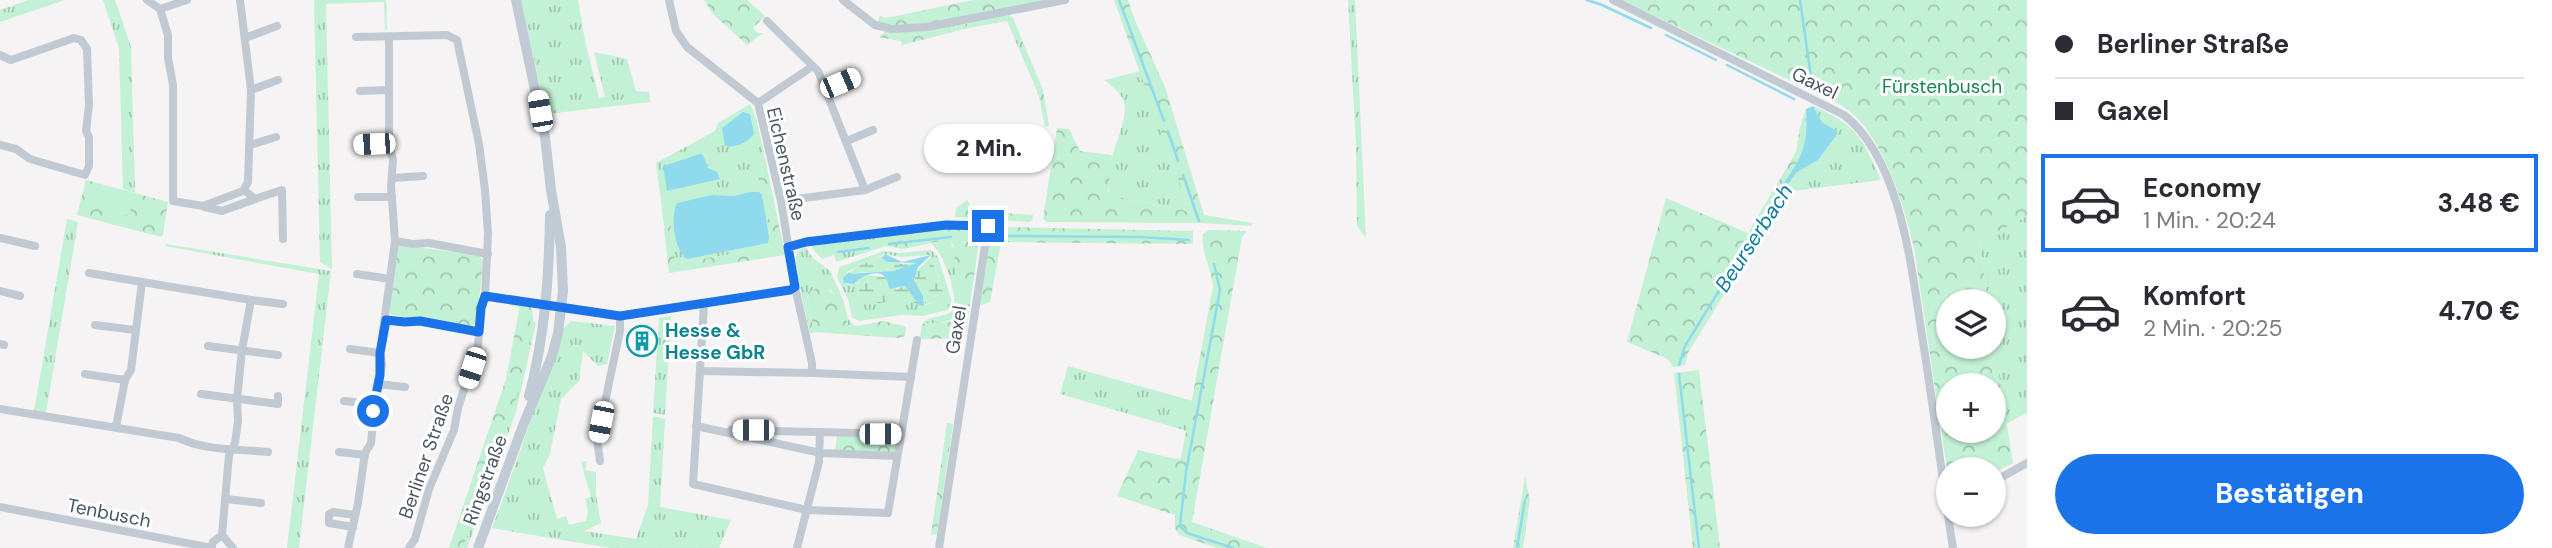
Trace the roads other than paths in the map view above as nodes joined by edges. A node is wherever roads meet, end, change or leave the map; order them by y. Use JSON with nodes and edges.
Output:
{"nodes":[{"id":1,"x":147,"y":0,"type":"edge"},
{"id":2,"x":187,"y":0,"type":"edge"},
{"id":3,"x":240,"y":0,"type":"edge"},
{"id":4,"x":516,"y":0,"type":"edge"},
{"id":5,"x":669,"y":0,"type":"edge"},
{"id":6,"x":842,"y":0,"type":"edge"},
{"id":7,"x":1065,"y":0,"type":"edge"},
{"id":8,"x":1613,"y":0,"type":"edge"},
{"id":9,"x":160,"y":9,"type":"junction"},
{"id":10,"x":767,"y":21,"type":"dead end"},
{"id":11,"x":277,"y":26,"type":"dead end"},
{"id":12,"x":356,"y":37,"type":"dead end"},
{"id":13,"x":388,"y":37,"type":"junction"},
{"id":14,"x":245,"y":38,"type":"junction"},
{"id":15,"x":0,"y":55,"type":"edge"},
{"id":16,"x":813,"y":66,"type":"junction"},
{"id":17,"x":854,"y":77,"type":"dead end"},
{"id":18,"x":278,"y":80,"type":"dead end"},
{"id":19,"x":825,"y":89,"type":"junction"},
{"id":20,"x":251,"y":90,"type":"junction"},
{"id":21,"x":389,"y":90,"type":"junction"},
{"id":22,"x":360,"y":91,"type":"dead end"},
{"id":23,"x":758,"y":103,"type":"junction"},
{"id":24,"x":873,"y":130,"type":"dead end"},
{"id":25,"x":276,"y":137,"type":"dead end"},
{"id":26,"x":847,"y":141,"type":"junction"},
{"id":27,"x":390,"y":144,"type":"junction"},
{"id":28,"x":0,"y":145,"type":"edge"},
{"id":29,"x":250,"y":145,"type":"junction"},
{"id":30,"x":358,"y":145,"type":"dead end"},
{"id":31,"x":423,"y":176,"type":"dead end"},
{"id":32,"x":897,"y":177,"type":"dead end"},
{"id":33,"x":393,"y":178,"type":"junction"},
{"id":34,"x":244,"y":190,"type":"junction"},
{"id":35,"x":551,"y":190,"type":"junction"},
{"id":36,"x":866,"y":190,"type":"junction"},
{"id":37,"x":358,"y":197,"type":"dead end"},
{"id":38,"x":392,"y":197,"type":"junction"},
{"id":39,"x":255,"y":199,"type":"junction"},
{"id":40,"x":781,"y":201,"type":"junction"},
{"id":41,"x":203,"y":206,"type":"junction"},
{"id":42,"x":0,"y":238,"type":"edge"},
{"id":43,"x":283,"y":239,"type":"dead end"},
{"id":44,"x":395,"y":240,"type":"junction"},
{"id":45,"x":35,"y":246,"type":"dead end"},
{"id":46,"x":788,"y":247,"type":"junction"},
{"id":47,"x":488,"y":254,"type":"junction"},
{"id":48,"x":89,"y":273,"type":"dead end"},
{"id":49,"x":357,"y":274,"type":"dead end"},
{"id":50,"x":390,"y":279,"type":"junction"},
{"id":51,"x":142,"y":282,"type":"junction"},
{"id":52,"x":795,"y":287,"type":"junction"},
{"id":53,"x":0,"y":291,"type":"edge"},
{"id":54,"x":20,"y":296,"type":"dead end"},
{"id":55,"x":485,"y":296,"type":"junction"},
{"id":56,"x":251,"y":300,"type":"junction"},
{"id":57,"x":283,"y":304,"type":"dead end"},
{"id":58,"x":704,"y":304,"type":"junction"},
{"id":59,"x":546,"y":306,"type":"junction"},
{"id":60,"x":562,"y":308,"type":"junction"},
{"id":61,"x":620,"y":316,"type":"junction"},
{"id":62,"x":386,"y":320,"type":"junction"},
{"id":63,"x":95,"y":325,"type":"dead end"},
{"id":64,"x":135,"y":330,"type":"junction"},
{"id":65,"x":479,"y":332,"type":"junction"},
{"id":66,"x":917,"y":340,"type":"dead end"},
{"id":67,"x":208,"y":346,"type":"dead end"},
{"id":68,"x":349,"y":349,"type":"dead end"},
{"id":69,"x":242,"y":350,"type":"junction"},
{"id":70,"x":380,"y":353,"type":"junction"},
{"id":71,"x":278,"y":355,"type":"dead end"},
{"id":72,"x":700,"y":371,"type":"junction"},
{"id":73,"x":85,"y":373,"type":"dead end"},
{"id":74,"x":812,"y":373,"type":"junction"},
{"id":75,"x":912,"y":377,"type":"junction"},
{"id":76,"x":125,"y":380,"type":"junction"},
{"id":77,"x":378,"y":384,"type":"junction"},
{"id":78,"x":405,"y":387,"type":"dead end"},
{"id":79,"x":201,"y":394,"type":"dead end"},
{"id":80,"x":237,"y":399,"type":"junction"},
{"id":81,"x":344,"y":401,"type":"dead end"},
{"id":82,"x":278,"y":404,"type":"dead end"},
{"id":83,"x":374,"y":404,"type":"junction"},
{"id":84,"x":0,"y":409,"type":"edge"},
{"id":85,"x":524,"y":423,"type":"junction"},
{"id":86,"x":696,"y":426,"type":"junction"},
{"id":87,"x":116,"y":427,"type":"junction"},
{"id":88,"x":714,"y":430,"type":"junction"},
{"id":89,"x":820,"y":432,"type":"junction"},
{"id":90,"x":901,"y":434,"type":"junction"},
{"id":91,"x":231,"y":449,"type":"junction"},
{"id":92,"x":268,"y":452,"type":"dead end"},
{"id":93,"x":339,"y":452,"type":"dead end"},
{"id":94,"x":821,"y":453,"type":"junction"},
{"id":95,"x":365,"y":455,"type":"junction"},
{"id":96,"x":897,"y":456,"type":"junction"},
{"id":97,"x":1939,"y":457,"type":"edge"},
{"id":98,"x":600,"y":461,"type":"dead end"},
{"id":99,"x":2027,"y":463,"type":"edge"},
{"id":100,"x":2006,"y":475,"type":"edge"},
{"id":101,"x":226,"y":499,"type":"junction"},
{"id":102,"x":261,"y":503,"type":"dead end"},
{"id":103,"x":0,"y":507,"type":"edge"},
{"id":104,"x":807,"y":510,"type":"junction"},
{"id":105,"x":355,"y":515,"type":"junction"},
{"id":106,"x":353,"y":527,"type":"junction"},
{"id":107,"x":1950,"y":527,"type":"edge"},
{"id":108,"x":222,"y":535,"type":"junction"},
{"id":109,"x":212,"y":548,"type":"edge"},
{"id":110,"x":233,"y":548,"type":"edge"},
{"id":111,"x":348,"y":548,"type":"edge"},
{"id":112,"x":409,"y":548,"type":"edge"},
{"id":113,"x":478,"y":548,"type":"edge"},
{"id":114,"x":797,"y":548,"type":"edge"},
{"id":115,"x":939,"y":548,"type":"edge"},
{"id":116,"x":1953,"y":548,"type":"edge"}],
"edges":[{"from":1,"to":9,"type":"street"},
{"from":2,"to":9,"type":"street"},
{"from":3,"to":14,"type":"street"},
{"from":4,"to":35,"type":"main road","name":"Ringstraße"},
{"from":5,"to":23,"type":"street","name":"Eichenstraße"},
{"from":6,"to":7,"type":"street"},
{"from":8,"to":97,"type":"street","name":"Gaxel"},
{"from":9,"to":41,"type":"street"},
{"from":10,"to":16,"type":"street"},
{"from":11,"to":14,"type":"street"},
{"from":12,"to":13,"type":"street"},
{"from":13,"to":21,"type":"street"},
{"from":13,"to":47,"type":"street","name":"Berliner Straße"},
{"from":14,"to":20,"type":"street"},
{"from":15,"to":28,"type":"street"},
{"from":16,"to":19,"type":"street"},
{"from":16,"to":23,"type":"street"},
{"from":17,"to":19,"type":"street"},
{"from":18,"to":20,"type":"street"},
{"from":19,"to":26,"type":"street"},
{"from":20,"to":29,"type":"street"},
{"from":21,"to":22,"type":"street"},
{"from":21,"to":27,"type":"street"},
{"from":23,"to":40,"type":"street","name":"Eichenstraße"},
{"from":24,"to":26,"type":"street"},
{"from":25,"to":29,"type":"street"},
{"from":26,"to":36,"type":"street"},
{"from":27,"to":30,"type":"street"},
{"from":27,"to":33,"type":"street"},
{"from":29,"to":34,"type":"street"},
{"from":31,"to":33,"type":"street"},
{"from":32,"to":36,"type":"street"},
{"from":33,"to":38,"type":"street"},
{"from":34,"to":39,"type":"street"},
{"from":34,"to":41,"type":"street"},
{"from":35,"to":59,"type":"main road","name":"Ringstraße"},
{"from":35,"to":60,"type":"main road","name":"Ringstraße"},
{"from":36,"to":40,"type":"street"},
{"from":37,"to":38,"type":"street"},
{"from":38,"to":44,"type":"street"},
{"from":39,"to":41,"type":"street"},
{"from":39,"to":43,"type":"street"},
{"from":40,"to":46,"type":"street","name":"Eichenstraße"},
{"from":42,"to":45,"type":"street"},
{"from":44,"to":47,"type":"street"},
{"from":44,"to":50,"type":"street"},
{"from":46,"to":52,"type":"street","name":"Eichenstraße"},
{"from":46,"to":115,"type":"street","name":"Gaxel"},
{"from":47,"to":55,"type":"street","name":"Berliner Straße"},
{"from":48,"to":51,"type":"street"},
{"from":49,"to":50,"type":"street"},
{"from":50,"to":62,"type":"street"},
{"from":51,"to":56,"type":"street"},
{"from":51,"to":64,"type":"street"},
{"from":52,"to":58,"type":"street"},
{"from":52,"to":74,"type":"street","name":"Eichenstraße"},
{"from":53,"to":54,"type":"street"},
{"from":55,"to":59,"type":"street"},
{"from":55,"to":65,"type":"street","name":"Berliner Straße"},
{"from":56,"to":57,"type":"street"},
{"from":56,"to":69,"type":"street"},
{"from":58,"to":61,"type":"street"},
{"from":58,"to":72,"type":"street"},
{"from":59,"to":60,"type":"street"},
{"from":59,"to":85,"type":"main road","name":"Ringstraße"},
{"from":60,"to":61,"type":"street"},
{"from":60,"to":85,"type":"main road","name":"Ringstraße"},
{"from":61,"to":98,"type":"street"},
{"from":62,"to":65,"type":"street"},
{"from":62,"to":70,"type":"street"},
{"from":63,"to":64,"type":"street"},
{"from":64,"to":76,"type":"street"},
{"from":65,"to":112,"type":"street","name":"Berliner Straße"},
{"from":66,"to":75,"type":"street"},
{"from":67,"to":69,"type":"street"},
{"from":68,"to":70,"type":"street"},
{"from":69,"to":71,"type":"street"},
{"from":69,"to":80,"type":"street"},
{"from":70,"to":77,"type":"street"},
{"from":72,"to":74,"type":"street"},
{"from":72,"to":86,"type":"street"},
{"from":73,"to":76,"type":"street"},
{"from":74,"to":75,"type":"street"},
{"from":75,"to":90,"type":"street"},
{"from":76,"to":87,"type":"street"},
{"from":77,"to":78,"type":"street"},
{"from":77,"to":83,"type":"street"},
{"from":79,"to":80,"type":"street"},
{"from":80,"to":82,"type":"street"},
{"from":80,"to":91,"type":"street"},
{"from":81,"to":83,"type":"street"},
{"from":83,"to":95,"type":"street"},
{"from":84,"to":87,"type":"street"},
{"from":85,"to":113,"type":"main road","name":"Ringstraße"},
{"from":86,"to":88,"type":"street"},
{"from":86,"to":104,"type":"street"},
{"from":87,"to":91,"type":"street"},
{"from":88,"to":89,"type":"street"},
{"from":88,"to":94,"type":"street"},
{"from":89,"to":90,"type":"street"},
{"from":89,"to":94,"type":"street"},
{"from":90,"to":96,"type":"street"},
{"from":91,"to":92,"type":"street"},
{"from":91,"to":101,"type":"street"},
{"from":93,"to":95,"type":"street"},
{"from":94,"to":96,"type":"street"},
{"from":94,"to":104,"type":"street"},
{"from":95,"to":105,"type":"street"},
{"from":96,"to":104,"type":"street"},
{"from":99,"to":100,"type":"street"},
{"from":101,"to":102,"type":"street"},
{"from":101,"to":108,"type":"street"},
{"from":103,"to":109,"type":"street","name":"Tenbusch"},
{"from":104,"to":114,"type":"street"},
{"from":105,"to":106,"type":"street"},
{"from":105,"to":106,"type":"street"},
{"from":106,"to":111,"type":"street"},
{"from":107,"to":116,"type":"street","name":"Gaxel"},
{"from":108,"to":109,"type":"street"},
{"from":108,"to":110,"type":"street"}]}
